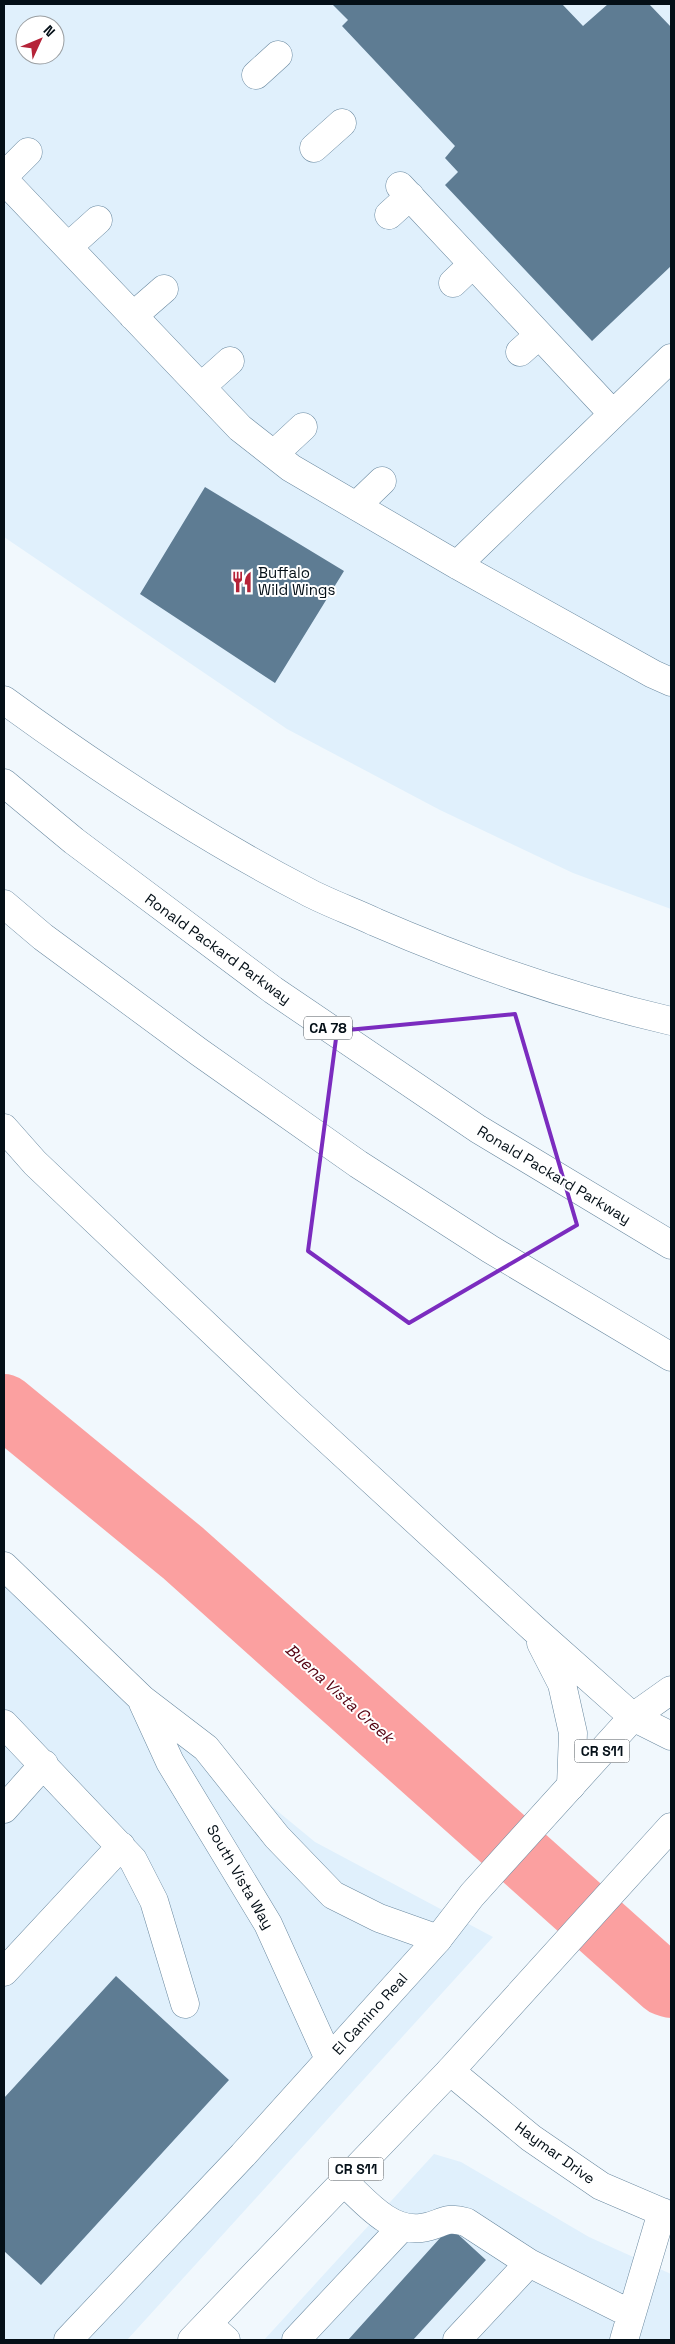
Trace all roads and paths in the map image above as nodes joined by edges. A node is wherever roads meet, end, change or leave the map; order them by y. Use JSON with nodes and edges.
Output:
{"nodes":[{"id":1,"x":278,"y":55,"type":"dead end"},
{"id":2,"x":256,"y":75,"type":"dead end"},
{"id":3,"x":342,"y":123,"type":"dead end"},
{"id":4,"x":314,"y":148,"type":"dead end"},
{"id":5,"x":28,"y":152,"type":"dead end"},
{"id":6,"x":4,"y":176,"type":"edge"},
{"id":7,"x":4,"y":180,"type":"edge"},
{"id":8,"x":389,"y":215,"type":"dead end"},
{"id":9,"x":98,"y":220,"type":"dead end"},
{"id":10,"x":68,"y":247,"type":"junction"},
{"id":11,"x":473,"y":264,"type":"junction"},
{"id":12,"x":453,"y":283,"type":"dead end"},
{"id":13,"x":164,"y":288,"type":"dead end"},
{"id":14,"x":133,"y":316,"type":"junction"},
{"id":15,"x":671,"y":358,"type":"edge"},
{"id":16,"x":230,"y":361,"type":"dead end"},
{"id":17,"x":201,"y":387,"type":"junction"},
{"id":18,"x":613,"y":414,"type":"junction"},
{"id":19,"x":302,"y":427,"type":"dead end"},
{"id":20,"x":274,"y":454,"type":"junction"},
{"id":21,"x":382,"y":481,"type":"dead end"},
{"id":22,"x":356,"y":506,"type":"junction"},
{"id":23,"x":457,"y":565,"type":"junction"},
{"id":24,"x":671,"y":682,"type":"edge"},
{"id":25,"x":4,"y":700,"type":"edge"},
{"id":26,"x":4,"y":782,"type":"edge"},
{"id":27,"x":4,"y":904,"type":"edge"},
{"id":28,"x":671,"y":1022,"type":"edge"},
{"id":29,"x":4,"y":1128,"type":"edge"},
{"id":30,"x":671,"y":1246,"type":"edge"},
{"id":31,"x":671,"y":1357,"type":"edge"},
{"id":32,"x":4,"y":1566,"type":"edge"},
{"id":33,"x":534,"y":1629,"type":"junction"},
{"id":34,"x":671,"y":1690,"type":"edge"},
{"id":35,"x":142,"y":1699,"type":"junction"},
{"id":36,"x":634,"y":1717,"type":"junction"},
{"id":37,"x":4,"y":1724,"type":"edge"},
{"id":38,"x":671,"y":1736,"type":"edge"},
{"id":39,"x":44,"y":1764,"type":"junction"},
{"id":40,"x":571,"y":1786,"type":"junction"},
{"id":41,"x":4,"y":1809,"type":"edge"},
{"id":42,"x":671,"y":1827,"type":"edge"},
{"id":43,"x":121,"y":1846,"type":"junction"},
{"id":44,"x":438,"y":1939,"type":"junction"},
{"id":45,"x":4,"y":1972,"type":"edge"},
{"id":46,"x":184,"y":2004,"type":"dead end"},
{"id":47,"x":329,"y":2060,"type":"junction"},
{"id":48,"x":450,"y":2071,"type":"junction"},
{"id":49,"x":344,"y":2182,"type":"junction"},
{"id":50,"x":666,"y":2214,"type":"edge"},
{"id":51,"x":402,"y":2227,"type":"junction"},
{"id":52,"x":529,"y":2263,"type":"junction"},
{"id":53,"x":632,"y":2314,"type":"junction"},
{"id":54,"x":208,"y":2335,"type":"edge"},
{"id":55,"x":68,"y":2340,"type":"edge"},
{"id":56,"x":296,"y":2340,"type":"edge"},
{"id":57,"x":457,"y":2340,"type":"edge"},
{"id":58,"x":624,"y":2340,"type":"edge"}],
"edges":[{"from":1,"to":2,"type":"main road"},
{"from":3,"to":4,"type":"main road"},
{"from":5,"to":6,"type":"main road"},
{"from":7,"to":10,"type":"main road"},
{"from":8,"to":11,"type":"main road"},
{"from":9,"to":10,"type":"main road"},
{"from":10,"to":14,"type":"main road"},
{"from":11,"to":12,"type":"main road"},
{"from":11,"to":18,"type":"main road"},
{"from":13,"to":14,"type":"main road"},
{"from":14,"to":17,"type":"main road"},
{"from":15,"to":18,"type":"main road"},
{"from":16,"to":17,"type":"main road"},
{"from":17,"to":20,"type":"main road"},
{"from":18,"to":23,"type":"main road"},
{"from":19,"to":20,"type":"main road"},
{"from":20,"to":22,"type":"main road"},
{"from":21,"to":22,"type":"main road"},
{"from":22,"to":23,"type":"main road"},
{"from":23,"to":24,"type":"main road"},
{"from":25,"to":28,"type":"main road"},
{"from":26,"to":30,"type":"main road","name":"Ronald Packard Parkway","number":"CA 78"},
{"from":27,"to":31,"type":"main road"},
{"from":29,"to":33,"type":"main road"},
{"from":32,"to":35,"type":"main road","name":"South Vista Way"},
{"from":33,"to":36,"type":"main road"},
{"from":33,"to":40,"type":"main road"},
{"from":34,"to":36,"type":"main road","name":"El Camino Real","number":"CR S11"},
{"from":35,"to":44,"type":"main road","name":"South Vista Way"},
{"from":35,"to":47,"type":"main road","name":"South Vista Way"},
{"from":36,"to":38,"type":"main road"},
{"from":36,"to":40,"type":"main road","name":"El Camino Real","number":"CR S11"},
{"from":37,"to":39,"type":"main road"},
{"from":39,"to":41,"type":"main road"},
{"from":39,"to":43,"type":"main road"},
{"from":40,"to":44,"type":"main road","name":"El Camino Real","number":"CR S11"},
{"from":42,"to":48,"type":"main road","number":"CR S11"},
{"from":43,"to":45,"type":"main road"},
{"from":43,"to":46,"type":"main road"},
{"from":44,"to":47,"type":"main road","name":"El Camino Real","number":"CR S11"},
{"from":47,"to":55,"type":"main road","name":"El Camino Real","number":"CR S11"},
{"from":48,"to":49,"type":"main road","number":"CR S11"},
{"from":48,"to":50,"type":"main road","name":"Haymar Drive"},
{"from":49,"to":51,"type":"main road"},
{"from":49,"to":54,"type":"main road","number":"CR S11"},
{"from":50,"to":53,"type":"main road"},
{"from":51,"to":52,"type":"main road"},
{"from":51,"to":56,"type":"main road"},
{"from":52,"to":53,"type":"main road"},
{"from":52,"to":57,"type":"main road"},
{"from":53,"to":58,"type":"main road"}]}
